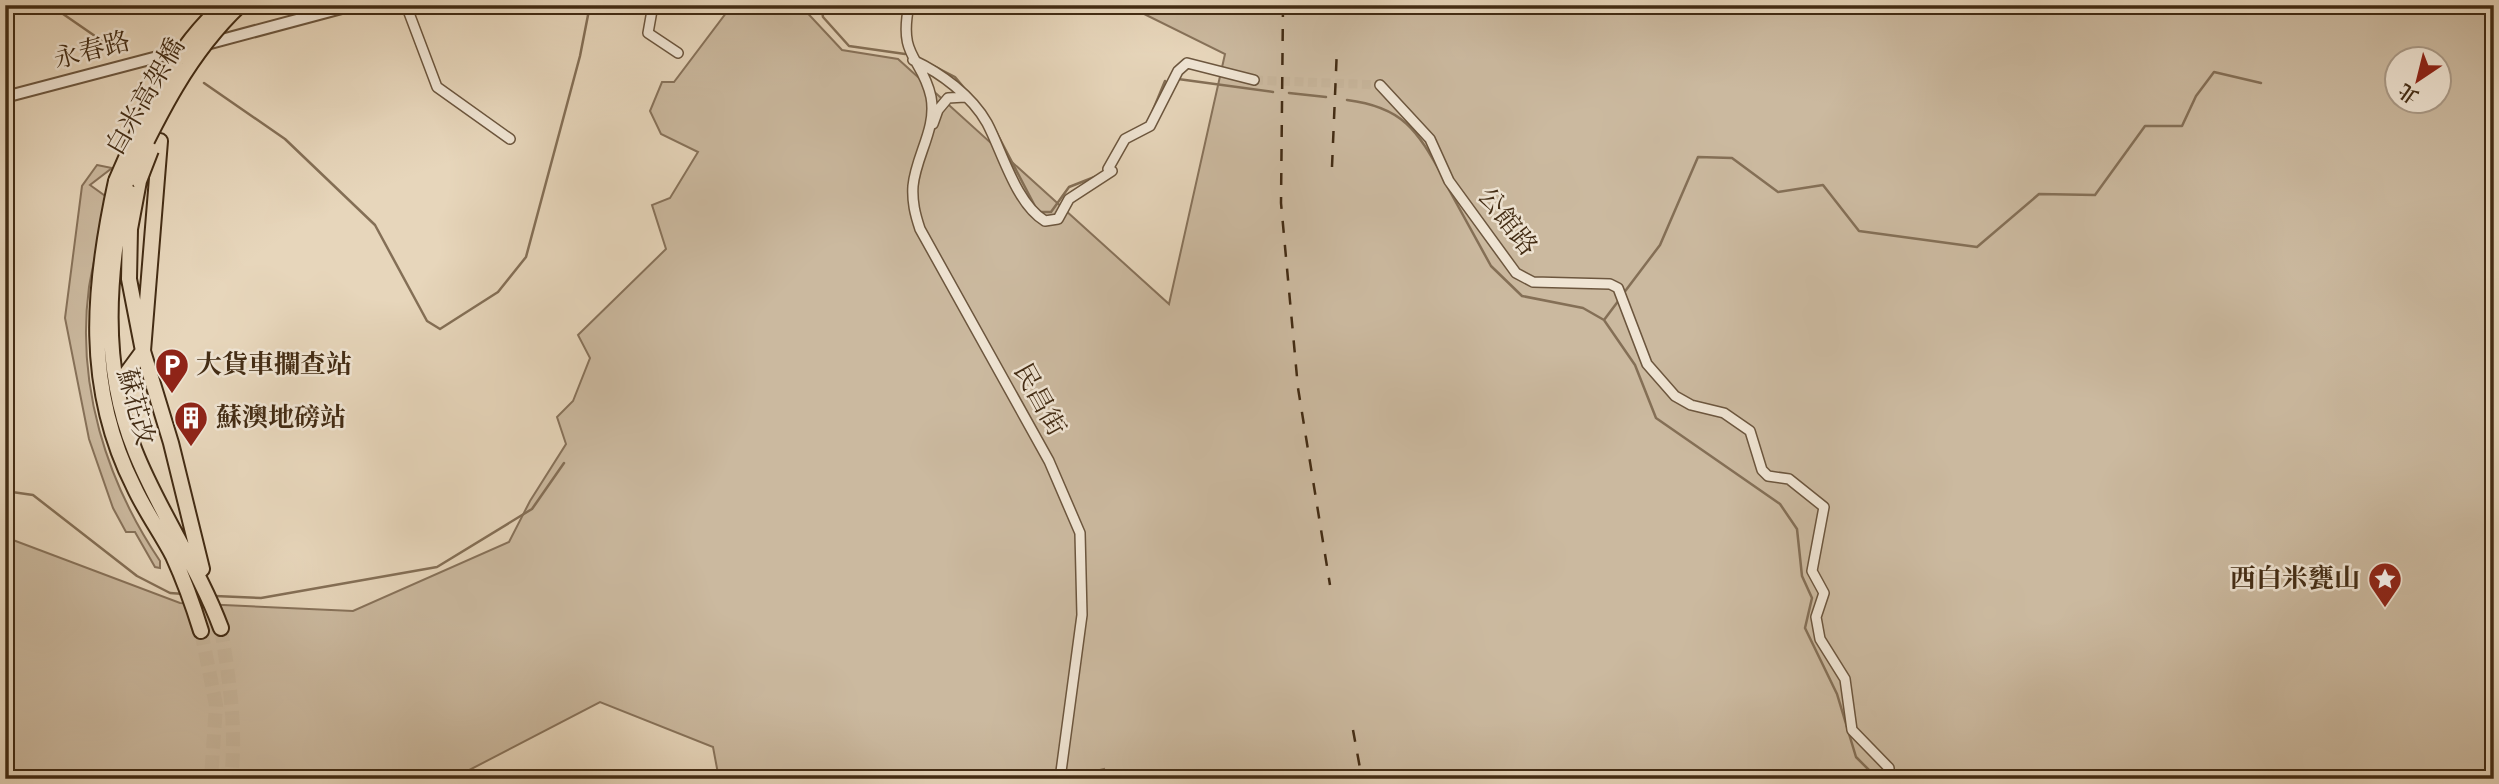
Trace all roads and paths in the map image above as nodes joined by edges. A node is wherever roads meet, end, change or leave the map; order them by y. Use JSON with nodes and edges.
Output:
{"nodes":[{"id":1,"x":247,"y":5,"type":"edge"},
{"id":2,"x":353,"y":5,"type":"edge"},
{"id":3,"x":406,"y":5,"type":"edge"},
{"id":4,"x":653,"y":5,"type":"edge"},
{"id":5,"x":909,"y":5,"type":"edge"},
{"id":6,"x":232,"y":8,"type":"edge"},
{"id":7,"x":212,"y":43,"type":"junction"},
{"id":8,"x":678,"y":53,"type":"dead end"},
{"id":9,"x":913,"y":60,"type":"junction"},
{"id":10,"x":1254,"y":80,"type":"tunnel mouth"},
{"id":11,"x":1380,"y":85,"type":"tunnel mouth"},
{"id":12,"x":5,"y":97,"type":"edge"},
{"id":13,"x":965,"y":97,"type":"junction"},
{"id":14,"x":931,"y":129,"type":"junction"},
{"id":15,"x":510,"y":139,"type":"dead end"},
{"id":16,"x":160,"y":141,"type":"dead end"},
{"id":17,"x":127,"y":182,"type":"junction"},
{"id":18,"x":112,"y":258,"type":"junction"},
{"id":19,"x":144,"y":351,"type":"junction"},
{"id":20,"x":121,"y":381,"type":"junction"},
{"id":21,"x":206,"y":589,"type":"junction"},
{"id":22,"x":221,"y":628,"type":"tunnel mouth"},
{"id":23,"x":201,"y":631,"type":"tunnel mouth"},
{"id":24,"x":1060,"y":779,"type":"edge"},
{"id":25,"x":1889,"y":779,"type":"edge"}],
"edges":[{"from":1,"to":7,"type":"street"},
{"from":2,"to":7,"type":"street","name":"永春路"},
{"from":3,"to":15,"type":"street"},
{"from":4,"to":8,"type":"street"},
{"from":5,"to":9,"type":"street"},
{"from":6,"to":17,"type":"main road","name":"白米高架橋","bridge":true},
{"from":7,"to":12,"type":"street","name":"永春路"},
{"from":9,"to":13,"type":"street"},
{"from":9,"to":14,"type":"street","name":"民昌街"},
{"from":10,"to":13,"type":"street"},
{"from":11,"to":25,"type":"street","name":"公館路"},
{"from":13,"to":14,"type":"street"},
{"from":14,"to":24,"type":"street","name":"民昌街"},
{"from":16,"to":19,"type":"main road"},
{"from":17,"to":18,"type":"main road","name":"蘇花改"},
{"from":17,"to":19,"type":"main road"},
{"from":17,"to":23,"type":"main road","name":"蘇花改"},
{"from":18,"to":20,"type":"main road"},
{"from":18,"to":21,"type":"main road","name":"蘇花改"},
{"from":19,"to":20,"type":"main road"},
{"from":19,"to":21,"type":"main road"},
{"from":20,"to":21,"type":"main road"},
{"from":21,"to":22,"type":"main road","name":"蘇花改"}]}
